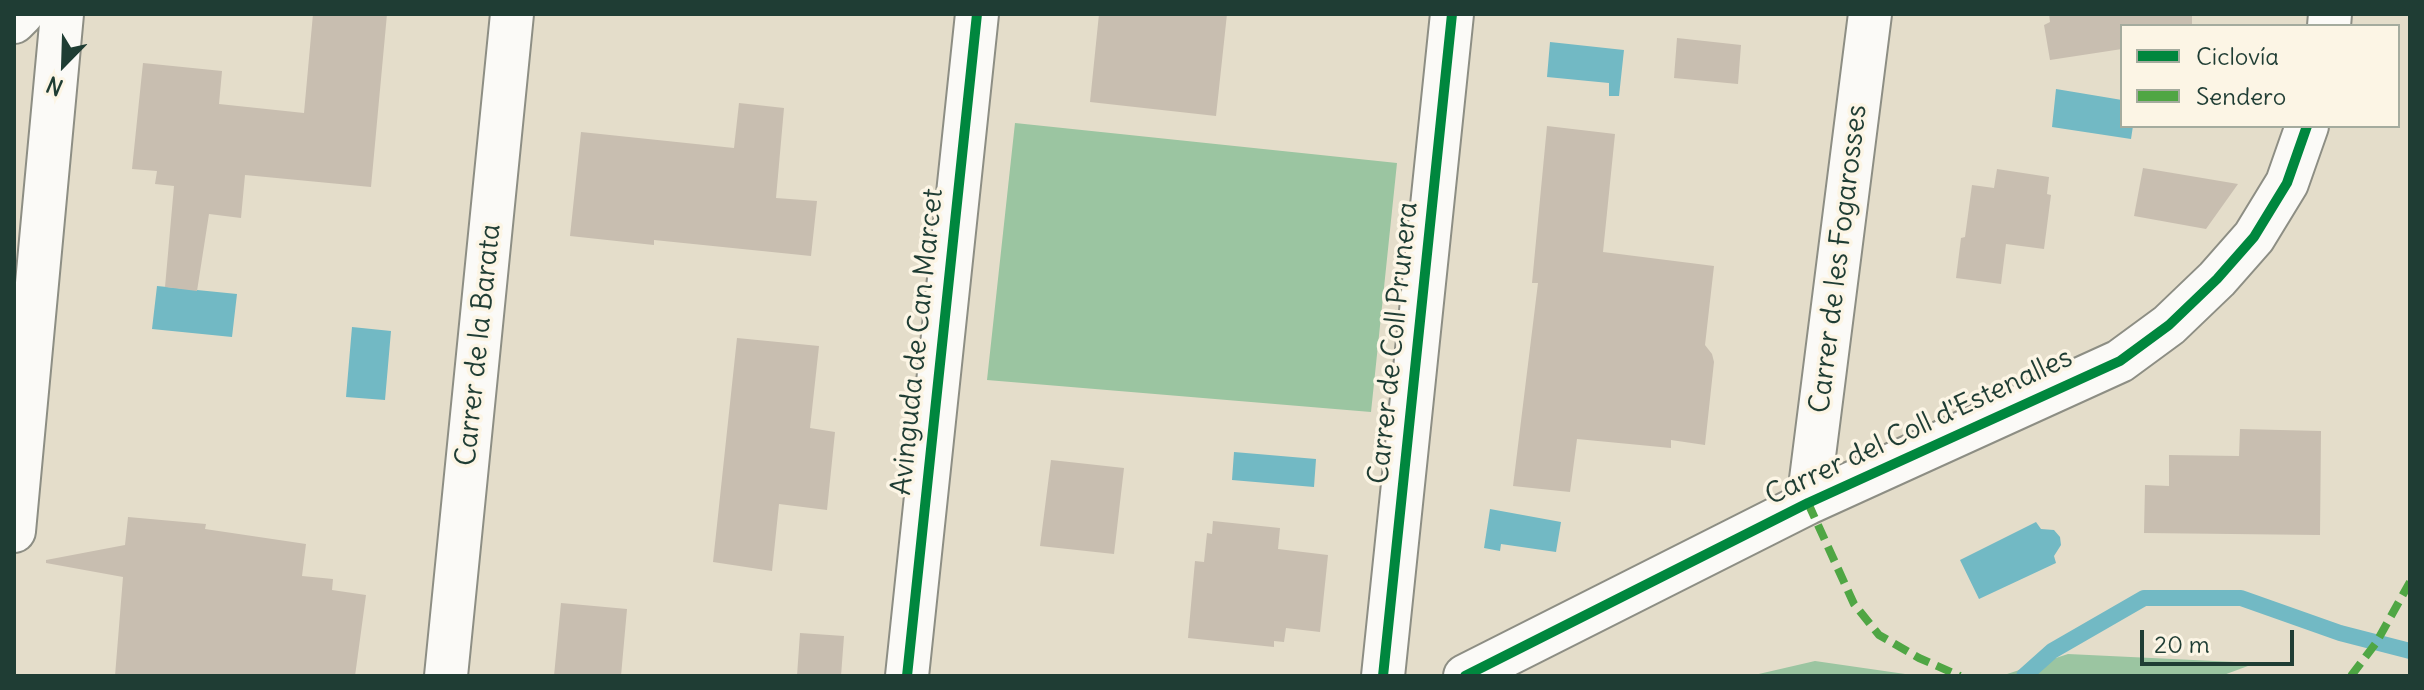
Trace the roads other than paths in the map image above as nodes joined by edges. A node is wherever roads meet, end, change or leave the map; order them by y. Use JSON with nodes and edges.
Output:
{"nodes":[{"id":1,"x":22,"y":14,"type":"edge"},
{"id":2,"x":62,"y":14,"type":"edge"},
{"id":3,"x":512,"y":14,"type":"edge"},
{"id":4,"x":977,"y":14,"type":"edge"},
{"id":5,"x":1452,"y":14,"type":"edge"},
{"id":6,"x":1870,"y":14,"type":"edge"},
{"id":7,"x":14,"y":22,"type":"edge"},
{"id":8,"x":2306,"y":128,"type":"edge"},
{"id":9,"x":1808,"y":503,"type":"junction"},
{"id":10,"x":14,"y":531,"type":"edge"},
{"id":11,"x":446,"y":676,"type":"edge"},
{"id":12,"x":907,"y":676,"type":"edge"},
{"id":13,"x":1383,"y":676,"type":"edge"},
{"id":14,"x":1465,"y":676,"type":"edge"}],
"edges":[{"from":1,"to":7,"type":"street"},
{"from":2,"to":10,"type":"street"},
{"from":3,"to":11,"type":"street","name":"Carrer de la Barata"},
{"from":4,"to":12,"type":"street","name":"Avinguda de Can Marcet"},
{"from":5,"to":13,"type":"street","name":"Carrer de Coll Prunera"},
{"from":6,"to":9,"type":"street","name":"Carrer de les Fogarosses"},
{"from":8,"to":9,"type":"street","name":"Carrer del Coll d'Estenalles"},
{"from":9,"to":14,"type":"street","name":"Carrer del Coll d'Estenalles"}]}
